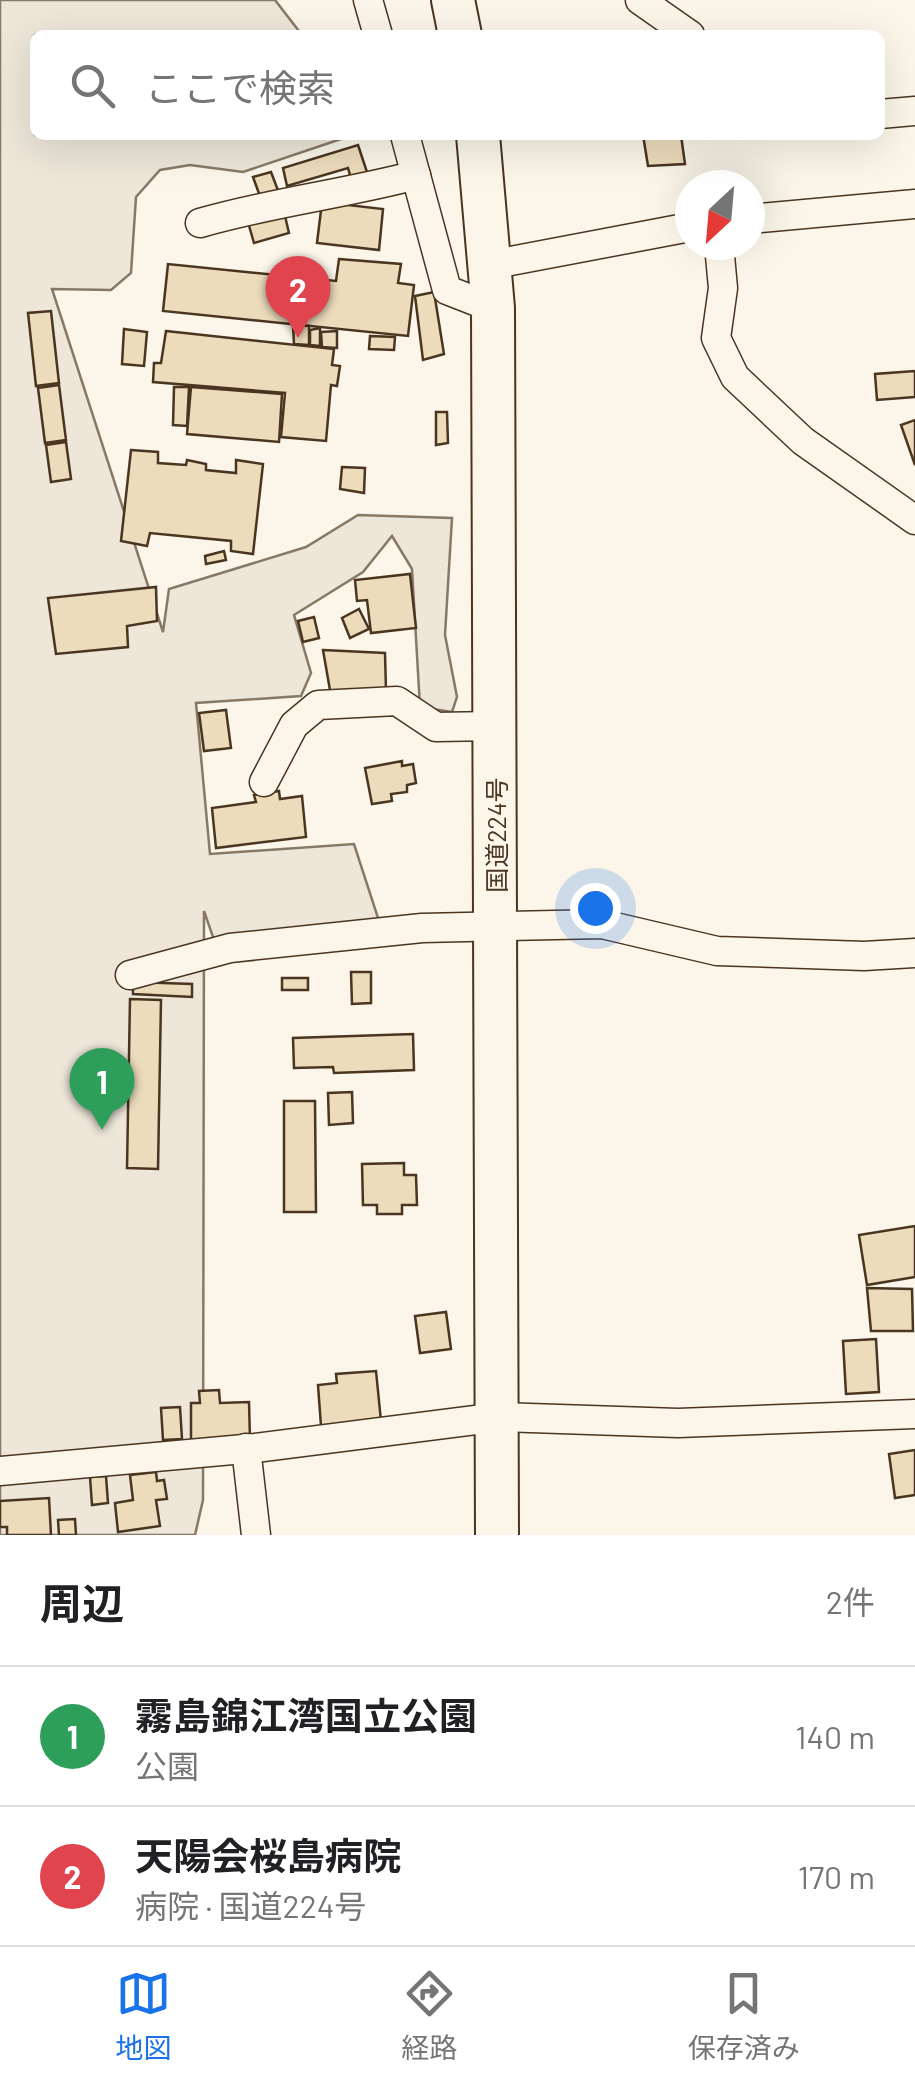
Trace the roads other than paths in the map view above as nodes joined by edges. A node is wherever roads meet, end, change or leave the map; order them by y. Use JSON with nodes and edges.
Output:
{"nodes":[{"id":1,"x":368,"y":0,"type":"edge"},
{"id":2,"x":453,"y":0,"type":"edge"},
{"id":3,"x":640,"y":0,"type":"edge"},
{"id":4,"x":377,"y":30,"type":"edge"},
{"id":5,"x":459,"y":30,"type":"edge"},
{"id":6,"x":683,"y":30,"type":"edge"},
{"id":7,"x":915,"y":111,"type":"edge"},
{"id":8,"x":885,"y":114,"type":"edge"},
{"id":9,"x":406,"y":140,"type":"edge"},
{"id":10,"x":478,"y":140,"type":"edge"},
{"id":11,"x":416,"y":175,"type":"junction"},
{"id":12,"x":915,"y":204,"type":"edge"},
{"id":13,"x":765,"y":218,"type":"edge"},
{"id":14,"x":200,"y":223,"type":"dead end"},
{"id":15,"x":675,"y":230,"type":"edge"},
{"id":16,"x":721,"y":260,"type":"edge"},
{"id":17,"x":490,"y":264,"type":"junction"},
{"id":18,"x":492,"y":308,"type":"junction"},
{"id":19,"x":915,"y":520,"type":"edge"},
{"id":20,"x":495,"y":726,"type":"junction"},
{"id":21,"x":264,"y":782,"type":"dead end"},
{"id":22,"x":496,"y":928,"type":"junction"},
{"id":23,"x":915,"y":953,"type":"edge"},
{"id":24,"x":130,"y":974,"type":"dead end"},
{"id":25,"x":915,"y":1414,"type":"edge"},
{"id":26,"x":499,"y":1416,"type":"junction"},
{"id":27,"x":246,"y":1448,"type":"junction"},
{"id":28,"x":0,"y":1470,"type":"edge"},
{"id":29,"x":256,"y":1535,"type":"edge"},
{"id":30,"x":497,"y":1535,"type":"edge"}],
"edges":[{"from":1,"to":4,"type":"street"},
{"from":2,"to":5,"type":"highway"},
{"from":3,"to":6,"type":"street"},
{"from":7,"to":8,"type":"street"},
{"from":9,"to":11,"type":"street"},
{"from":10,"to":17,"type":"highway","name":"国道224号"},
{"from":11,"to":14,"type":"street"},
{"from":11,"to":18,"type":"street"},
{"from":12,"to":13,"type":"street"},
{"from":15,"to":17,"type":"street"},
{"from":16,"to":19,"type":"street"},
{"from":17,"to":18,"type":"highway","name":"国道224号"},
{"from":18,"to":20,"type":"highway","name":"国道224号"},
{"from":20,"to":21,"type":"street"},
{"from":20,"to":22,"type":"highway","name":"国道224号"},
{"from":22,"to":23,"type":"street"},
{"from":22,"to":24,"type":"street"},
{"from":22,"to":26,"type":"highway","name":"国道224号"},
{"from":25,"to":26,"type":"street"},
{"from":26,"to":27,"type":"street"},
{"from":26,"to":30,"type":"highway","name":"国道224号"},
{"from":27,"to":28,"type":"street"},
{"from":27,"to":29,"type":"street"}]}
